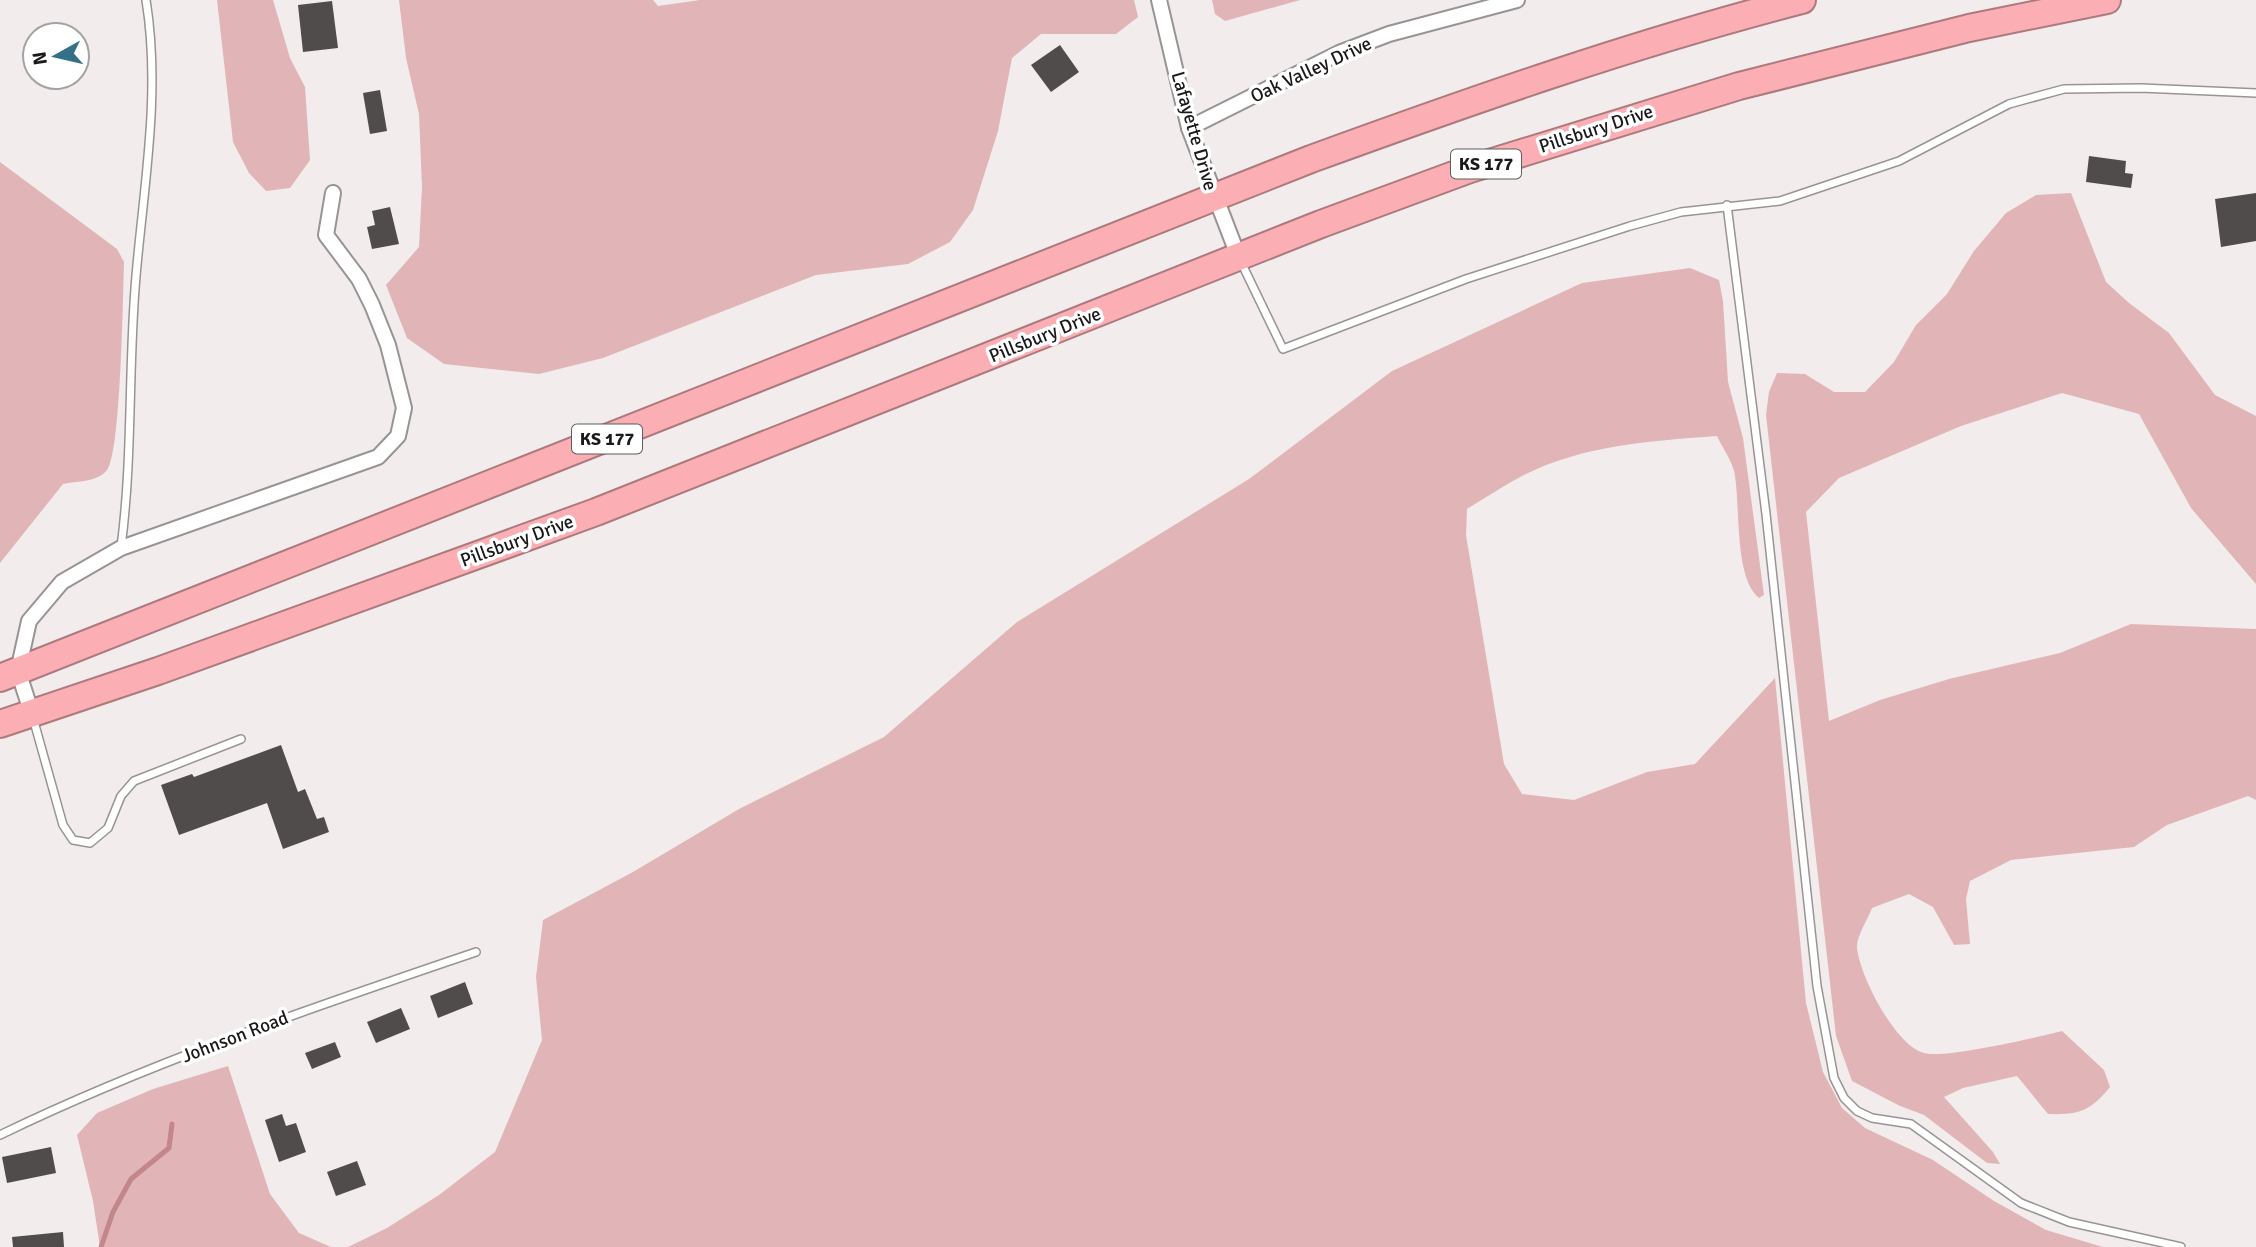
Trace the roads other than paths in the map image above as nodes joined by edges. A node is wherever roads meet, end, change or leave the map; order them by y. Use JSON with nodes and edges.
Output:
{"nodes":[{"id":1,"x":146,"y":0,"type":"edge"},
{"id":2,"x":1159,"y":0,"type":"edge"},
{"id":3,"x":1517,"y":0,"type":"edge"},
{"id":4,"x":1802,"y":0,"type":"edge"},
{"id":5,"x":2107,"y":0,"type":"edge"},
{"id":6,"x":2256,"y":93,"type":"edge"},
{"id":7,"x":1189,"y":128,"type":"junction"},
{"id":8,"x":333,"y":193,"type":"dead end"},
{"id":9,"x":1213,"y":198,"type":"junction"},
{"id":10,"x":1727,"y":205,"type":"junction"},
{"id":11,"x":1239,"y":258,"type":"junction"},
{"id":12,"x":121,"y":548,"type":"junction"},
{"id":13,"x":9,"y":675,"type":"edge"},
{"id":14,"x":32,"y":713,"type":"junction"},
{"id":15,"x":0,"y":724,"type":"edge"},
{"id":16,"x":241,"y":739,"type":"dead end"},
{"id":17,"x":475,"y":952,"type":"dead end"},
{"id":18,"x":0,"y":1135,"type":"edge"},
{"id":19,"x":2180,"y":1247,"type":"edge"}],
"edges":[{"from":1,"to":12,"type":"lane"},
{"from":2,"to":7,"type":"street","name":"Lafayette Drive"},
{"from":3,"to":7,"type":"street","name":"Oak Valley Drive"},
{"from":4,"to":9,"type":"highway","number":"KS 177"},
{"from":5,"to":11,"type":"highway","name":"Pillsbury Drive","number":"KS 177"},
{"from":6,"to":10,"type":"lane"},
{"from":7,"to":9,"type":"street","name":"Lafayette Drive"},
{"from":8,"to":12,"type":"street"},
{"from":9,"to":11,"type":"street","name":"Lafayette Drive"},
{"from":9,"to":13,"type":"highway","number":"KS 177"},
{"from":10,"to":11,"type":"lane"},
{"from":10,"to":19,"type":"lane"},
{"from":11,"to":14,"type":"highway","name":"Pillsbury Drive","number":"KS 177"},
{"from":12,"to":13,"type":"street"},
{"from":13,"to":14,"type":"street"},
{"from":14,"to":15,"type":"highway","name":"Pillsbury Drive","number":"KS 177"},
{"from":14,"to":16,"type":"lane"},
{"from":17,"to":18,"type":"lane","name":"Johnson Road"}]}
